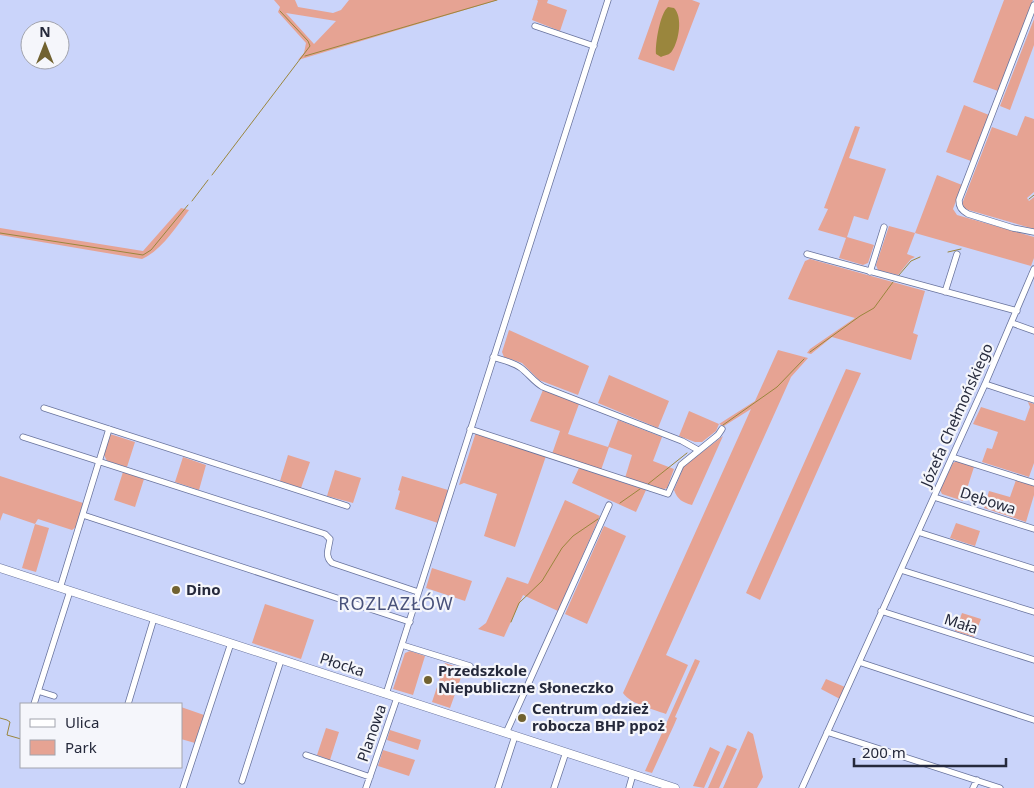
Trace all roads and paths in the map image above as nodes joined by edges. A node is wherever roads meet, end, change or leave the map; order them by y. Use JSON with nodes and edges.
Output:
{"nodes":[{"id":1,"x":608,"y":0,"type":"edge"},
{"id":2,"x":1034,"y":6,"type":"edge"},
{"id":3,"x":535,"y":26,"type":"dead end"},
{"id":4,"x":594,"y":46,"type":"junction"},
{"id":5,"x":884,"y":227,"type":"dead end"},
{"id":6,"x":1034,"y":232,"type":"edge"},
{"id":7,"x":807,"y":254,"type":"dead end"},
{"id":8,"x":957,"y":254,"type":"dead end"},
{"id":9,"x":1034,"y":271,"type":"edge"},
{"id":10,"x":870,"y":272,"type":"junction"},
{"id":11,"x":945,"y":292,"type":"junction"},
{"id":12,"x":1017,"y":311,"type":"junction"},
{"id":13,"x":1012,"y":323,"type":"junction"},
{"id":14,"x":1034,"y":331,"type":"edge"},
{"id":15,"x":493,"y":357,"type":"junction"},
{"id":16,"x":985,"y":384,"type":"junction"},
{"id":17,"x":1034,"y":400,"type":"edge"},
{"id":18,"x":44,"y":408,"type":"dead end"},
{"id":19,"x":109,"y":429,"type":"junction"},
{"id":20,"x":470,"y":429,"type":"junction"},
{"id":21,"x":722,"y":429,"type":"dead end"},
{"id":22,"x":22,"y":437,"type":"dead end"},
{"id":23,"x":698,"y":450,"type":"junction"},
{"id":24,"x":952,"y":457,"type":"junction"},
{"id":25,"x":100,"y":461,"type":"junction"},
{"id":26,"x":1034,"y":483,"type":"edge"},
{"id":27,"x":934,"y":497,"type":"junction"},
{"id":28,"x":608,"y":505,"type":"dead end"},
{"id":29,"x":348,"y":506,"type":"dead end"},
{"id":30,"x":83,"y":514,"type":"junction"},
{"id":31,"x":1034,"y":529,"type":"edge"},
{"id":32,"x":918,"y":532,"type":"junction"},
{"id":33,"x":0,"y":568,"type":"edge"},
{"id":34,"x":1034,"y":569,"type":"edge"},
{"id":35,"x":901,"y":570,"type":"junction"},
{"id":36,"x":60,"y":588,"type":"junction"},
{"id":37,"x":70,"y":591,"type":"junction"},
{"id":38,"x":418,"y":592,"type":"junction"},
{"id":39,"x":881,"y":611,"type":"junction"},
{"id":40,"x":1034,"y":612,"type":"edge"},
{"id":41,"x":154,"y":618,"type":"junction"},
{"id":42,"x":410,"y":622,"type":"junction"},
{"id":43,"x":231,"y":644,"type":"junction"},
{"id":44,"x":402,"y":645,"type":"junction"},
{"id":45,"x":281,"y":660,"type":"junction"},
{"id":46,"x":1034,"y":660,"type":"edge"},
{"id":47,"x":858,"y":662,"type":"junction"},
{"id":48,"x":470,"y":666,"type":"dead end"},
{"id":49,"x":38,"y":691,"type":"junction"},
{"id":50,"x":386,"y":694,"type":"junction"},
{"id":51,"x":54,"y":696,"type":"dead end"},
{"id":52,"x":397,"y":698,"type":"junction"},
{"id":53,"x":34,"y":703,"type":"edge"},
{"id":54,"x":128,"y":703,"type":"edge"},
{"id":55,"x":1034,"y":720,"type":"edge"},
{"id":56,"x":827,"y":732,"type":"junction"},
{"id":57,"x":506,"y":733,"type":"junction"},
{"id":58,"x":514,"y":736,"type":"junction"},
{"id":59,"x":566,"y":752,"type":"junction"},
{"id":60,"x":306,"y":755,"type":"dead end"},
{"id":61,"x":633,"y":774,"type":"junction"},
{"id":62,"x":370,"y":777,"type":"junction"},
{"id":63,"x":977,"y":780,"type":"junction"},
{"id":64,"x":242,"y":781,"type":"dead end"},
{"id":65,"x":183,"y":788,"type":"edge"},
{"id":66,"x":366,"y":788,"type":"edge"},
{"id":67,"x":498,"y":788,"type":"edge"},
{"id":68,"x":554,"y":788,"type":"edge"},
{"id":69,"x":629,"y":788,"type":"edge"},
{"id":70,"x":675,"y":788,"type":"edge"},
{"id":71,"x":802,"y":788,"type":"edge"},
{"id":72,"x":973,"y":788,"type":"edge"},
{"id":73,"x":1000,"y":788,"type":"edge"}],
"edges":[{"from":1,"to":4,"type":"street"},
{"from":2,"to":6,"type":"street"},
{"from":3,"to":4,"type":"street"},
{"from":4,"to":15,"type":"street"},
{"from":5,"to":10,"type":"street"},
{"from":7,"to":10,"type":"street"},
{"from":8,"to":11,"type":"street"},
{"from":9,"to":12,"type":"street","name":"Józefa Chełmońskiego"},
{"from":10,"to":11,"type":"street"},
{"from":11,"to":12,"type":"street"},
{"from":12,"to":13,"type":"street","name":"Józefa Chełmońskiego"},
{"from":13,"to":14,"type":"street"},
{"from":13,"to":16,"type":"street","name":"Józefa Chełmońskiego"},
{"from":15,"to":20,"type":"street"},
{"from":15,"to":23,"type":"street"},
{"from":16,"to":17,"type":"street"},
{"from":16,"to":24,"type":"street","name":"Józefa Chełmońskiego"},
{"from":18,"to":19,"type":"street"},
{"from":19,"to":25,"type":"street"},
{"from":19,"to":29,"type":"street"},
{"from":20,"to":23,"type":"street"},
{"from":20,"to":38,"type":"street"},
{"from":21,"to":23,"type":"street"},
{"from":22,"to":25,"type":"street"},
{"from":24,"to":26,"type":"street"},
{"from":24,"to":27,"type":"street","name":"Józefa Chełmońskiego"},
{"from":25,"to":30,"type":"street"},
{"from":25,"to":38,"type":"street"},
{"from":27,"to":31,"type":"street","name":"Dębowa"},
{"from":27,"to":32,"type":"street","name":"Józefa Chełmońskiego"},
{"from":28,"to":57,"type":"street"},
{"from":30,"to":36,"type":"street"},
{"from":30,"to":42,"type":"street"},
{"from":32,"to":34,"type":"street"},
{"from":32,"to":35,"type":"street","name":"Józefa Chełmońskiego"},
{"from":33,"to":36,"type":"street","name":"Płocka"},
{"from":35,"to":39,"type":"street","name":"Józefa Chełmońskiego"},
{"from":35,"to":40,"type":"street"},
{"from":36,"to":37,"type":"street","name":"Płocka"},
{"from":37,"to":41,"type":"street","name":"Płocka"},
{"from":37,"to":49,"type":"street"},
{"from":38,"to":42,"type":"street"},
{"from":39,"to":46,"type":"street","name":"Mała"},
{"from":39,"to":47,"type":"street","name":"Józefa Chełmońskiego"},
{"from":41,"to":43,"type":"street","name":"Płocka"},
{"from":41,"to":54,"type":"street"},
{"from":42,"to":44,"type":"street"},
{"from":43,"to":45,"type":"street","name":"Płocka"},
{"from":43,"to":65,"type":"street"},
{"from":44,"to":48,"type":"street"},
{"from":44,"to":50,"type":"street"},
{"from":45,"to":50,"type":"street","name":"Płocka"},
{"from":45,"to":64,"type":"street"},
{"from":47,"to":55,"type":"street"},
{"from":47,"to":56,"type":"street","name":"Józefa Chełmońskiego"},
{"from":49,"to":51,"type":"street"},
{"from":49,"to":53,"type":"street"},
{"from":50,"to":52,"type":"street","name":"Płocka"},
{"from":52,"to":57,"type":"street","name":"Płocka"},
{"from":52,"to":62,"type":"street","name":"Planowa"},
{"from":56,"to":63,"type":"street"},
{"from":56,"to":71,"type":"street","name":"Józefa Chełmońskiego"},
{"from":57,"to":58,"type":"street","name":"Płocka"},
{"from":58,"to":59,"type":"street","name":"Płocka"},
{"from":58,"to":67,"type":"street"},
{"from":59,"to":61,"type":"street","name":"Płocka"},
{"from":59,"to":68,"type":"street"},
{"from":60,"to":62,"type":"street","name":"Planowa"},
{"from":61,"to":69,"type":"street"},
{"from":61,"to":70,"type":"street","name":"Płocka"},
{"from":62,"to":66,"type":"street","name":"Planowa"},
{"from":63,"to":72,"type":"street"},
{"from":63,"to":73,"type":"street"}]}
